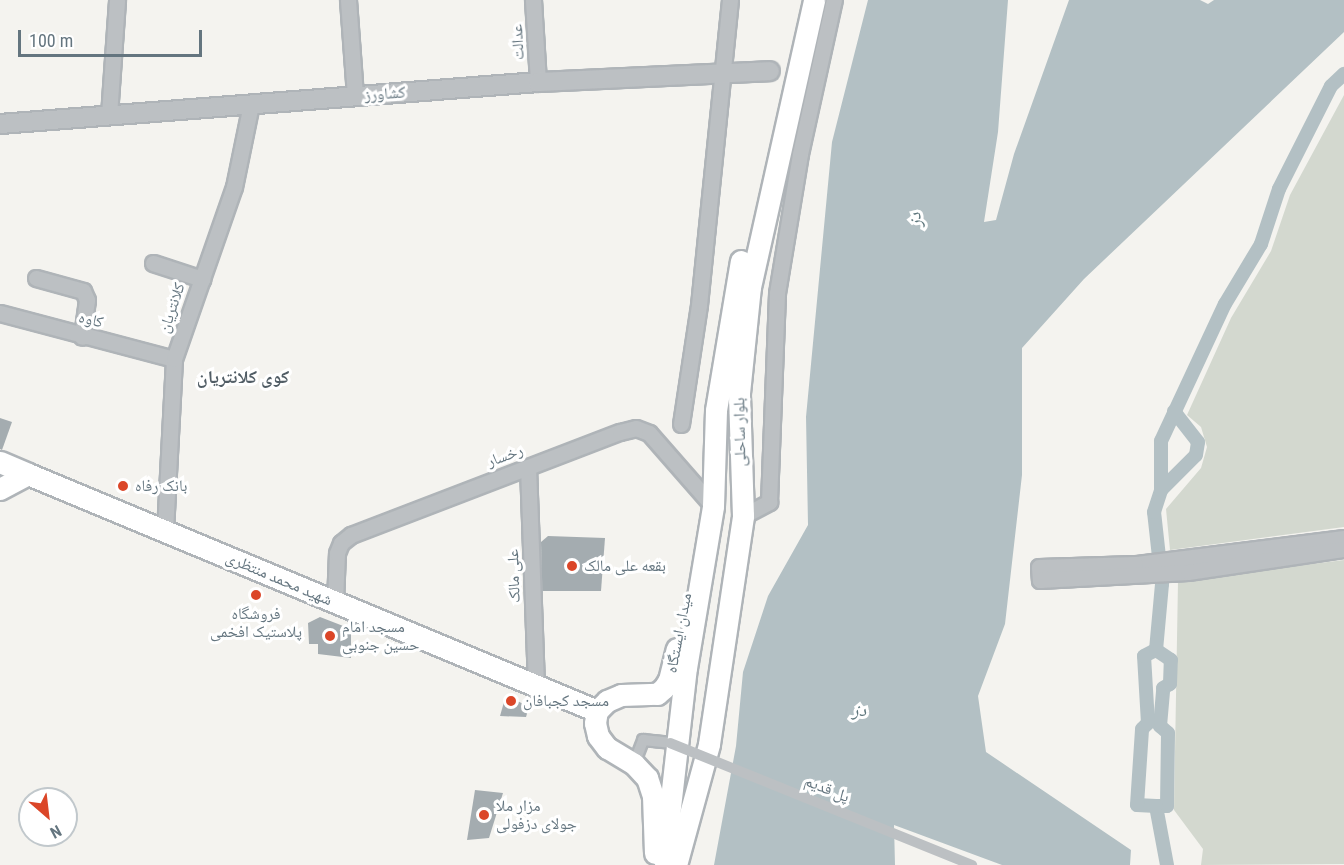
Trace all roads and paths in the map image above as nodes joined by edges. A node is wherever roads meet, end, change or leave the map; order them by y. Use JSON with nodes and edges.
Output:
{"nodes":[{"id":1,"x":117,"y":0,"type":"edge"},
{"id":2,"x":348,"y":0,"type":"edge"},
{"id":3,"x":533,"y":0,"type":"edge"},
{"id":4,"x":730,"y":0,"type":"edge"},
{"id":5,"x":802,"y":0,"type":"edge"},
{"id":6,"x":814,"y":0,"type":"edge"},
{"id":7,"x":834,"y":0,"type":"edge"},
{"id":8,"x":770,"y":71,"type":"dead end"},
{"id":9,"x":722,"y":76,"type":"junction"},
{"id":10,"x":538,"y":82,"type":"junction"},
{"id":11,"x":355,"y":96,"type":"junction"},
{"id":12,"x":251,"y":104,"type":"junction"},
{"id":13,"x":109,"y":115,"type":"junction"},
{"id":14,"x":0,"y":124,"type":"edge"},
{"id":15,"x":153,"y":263,"type":"dead end"},
{"id":16,"x":36,"y":278,"type":"dead end"},
{"id":17,"x":202,"y":279,"type":"junction"},
{"id":18,"x":0,"y":313,"type":"edge"},
{"id":19,"x":82,"y":337,"type":"junction"},
{"id":20,"x":174,"y":358,"type":"junction"},
{"id":21,"x":716,"y":410,"type":"junction"},
{"id":22,"x":740,"y":410,"type":"junction"},
{"id":23,"x":681,"y":423,"type":"dead end"},
{"id":24,"x":0,"y":462,"type":"edge"},
{"id":25,"x":528,"y":467,"type":"junction"},
{"id":26,"x":28,"y":474,"type":"junction"},
{"id":27,"x":0,"y":489,"type":"edge"},
{"id":28,"x":713,"y":506,"type":"junction"},
{"id":29,"x":743,"y":516,"type":"junction"},
{"id":30,"x":165,"y":531,"type":"junction"},
{"id":31,"x":1344,"y":538,"type":"edge"},
{"id":32,"x":1344,"y":549,"type":"edge"},
{"id":33,"x":335,"y":602,"type":"junction"},
{"id":34,"x":686,"y":668,"type":"junction"},
{"id":35,"x":720,"y":670,"type":"junction"},
{"id":36,"x":536,"y":684,"type":"junction"},
{"id":37,"x":597,"y":711,"type":"junction"},
{"id":38,"x":680,"y":720,"type":"junction"},
{"id":39,"x":712,"y":721,"type":"junction"},
{"id":40,"x":634,"y":764,"type":"junction"},
{"id":41,"x":655,"y":865,"type":"edge"},
{"id":42,"x":663,"y":865,"type":"edge"},
{"id":43,"x":676,"y":865,"type":"edge"},
{"id":44,"x":972,"y":865,"type":"edge"}],
"edges":[{"from":1,"to":13,"type":"street"},
{"from":2,"to":11,"type":"street"},
{"from":3,"to":10,"type":"street","name":"عدالت"},
{"from":4,"to":9,"type":"street"},
{"from":5,"to":21,"type":"main road","name":"بلوار ساحلی"},
{"from":6,"to":22,"type":"main road","name":"بلوار ساحلی"},
{"from":7,"to":29,"type":"street"},
{"from":8,"to":9,"type":"street","name":"کشاورز"},
{"from":9,"to":10,"type":"street","name":"کشاورز"},
{"from":9,"to":23,"type":"street"},
{"from":10,"to":11,"type":"street","name":"کشاورز"},
{"from":11,"to":12,"type":"street","name":"کشاورز"},
{"from":12,"to":13,"type":"street","name":"کشاورز"},
{"from":12,"to":17,"type":"street","name":"کلانتریان"},
{"from":13,"to":14,"type":"street","name":"کشاورز"},
{"from":15,"to":17,"type":"street"},
{"from":16,"to":19,"type":"street"},
{"from":17,"to":20,"type":"street","name":"کلانتریان"},
{"from":18,"to":19,"type":"street","name":"کاوه"},
{"from":19,"to":20,"type":"street","name":"کاوه"},
{"from":20,"to":30,"type":"street","name":"کلانتریان"},
{"from":21,"to":22,"type":"main road"},
{"from":21,"to":28,"type":"main road","name":"بلوار ساحلی"},
{"from":22,"to":29,"type":"main road","name":"بلوار ساحلی"},
{"from":24,"to":26,"type":"main road","name":"شهید محمد منتظری"},
{"from":25,"to":28,"type":"street","name":"رخسار"},
{"from":25,"to":33,"type":"street","name":"رخسار"},
{"from":25,"to":36,"type":"street","name":"علی مالک"},
{"from":26,"to":27,"type":"main road"},
{"from":26,"to":30,"type":"main road","name":"شهید محمد منتظری"},
{"from":28,"to":34,"type":"main road","name":"بلوار ساحلی"},
{"from":28,"to":37,"type":"main road","name":"میدان ایستگاه"},
{"from":29,"to":35,"type":"main road","name":"بلوار ساحلی"},
{"from":30,"to":33,"type":"main road","name":"شهید محمد منتظری"},
{"from":31,"to":32,"type":"street"},
{"from":33,"to":36,"type":"main road","name":"شهید محمد منتظری"},
{"from":34,"to":35,"type":"main road"},
{"from":34,"to":38,"type":"main road","name":"بلوار ساحلی"},
{"from":35,"to":39,"type":"main road","name":"بلوار ساحلی"},
{"from":36,"to":37,"type":"main road","name":"شهید محمد منتظری"},
{"from":37,"to":40,"type":"main road"},
{"from":38,"to":39,"type":"main road"},
{"from":38,"to":42,"type":"main road","name":"بلوار ساحلی"},
{"from":39,"to":43,"type":"main road","name":"بلوار ساحلی"},
{"from":40,"to":41,"type":"main road"},
{"from":40,"to":44,"type":"street","name":"پل قدیم","bridge":true}]}
